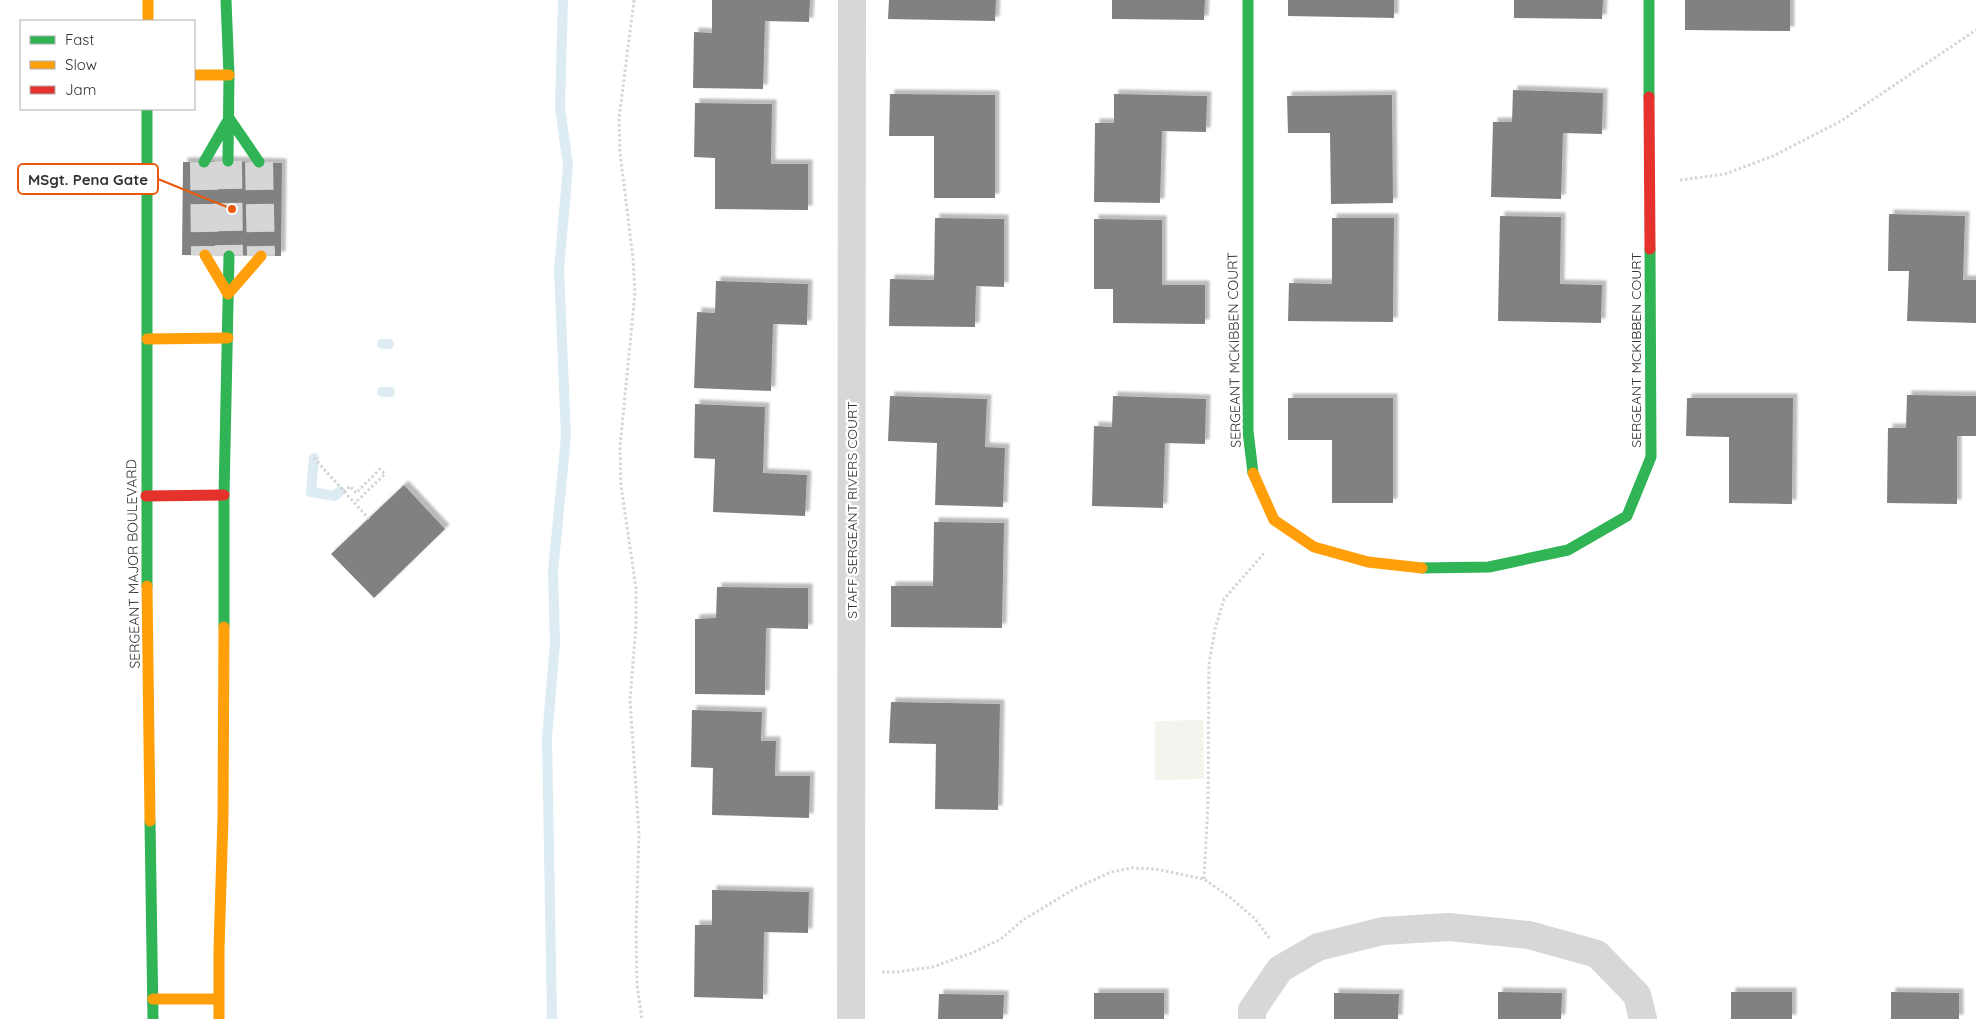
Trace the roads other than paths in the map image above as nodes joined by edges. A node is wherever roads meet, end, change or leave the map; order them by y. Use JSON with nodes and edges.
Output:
{"nodes":[{"id":1,"x":148,"y":0,"type":"edge"},
{"id":2,"x":226,"y":0,"type":"edge"},
{"id":3,"x":852,"y":0,"type":"edge"},
{"id":4,"x":1248,"y":0,"type":"edge"},
{"id":5,"x":1649,"y":0,"type":"edge"},
{"id":6,"x":148,"y":20,"type":"edge"},
{"id":7,"x":195,"y":75,"type":"edge"},
{"id":8,"x":229,"y":75,"type":"junction"},
{"id":9,"x":147,"y":110,"type":"edge"},
{"id":10,"x":229,"y":118,"type":"junction"},
{"id":11,"x":228,"y":161,"type":"tunnel mouth"},
{"id":12,"x":204,"y":162,"type":"tunnel mouth"},
{"id":13,"x":259,"y":162,"type":"tunnel mouth"},
{"id":14,"x":205,"y":255,"type":"tunnel mouth"},
{"id":15,"x":229,"y":256,"type":"tunnel mouth"},
{"id":16,"x":260,"y":256,"type":"tunnel mouth"},
{"id":17,"x":228,"y":294,"type":"junction"},
{"id":18,"x":228,"y":338,"type":"junction"},
{"id":19,"x":147,"y":339,"type":"junction"},
{"id":20,"x":224,"y":495,"type":"junction"},
{"id":21,"x":146,"y":496,"type":"junction"},
{"id":22,"x":153,"y":999,"type":"junction"},
{"id":23,"x":218,"y":999,"type":"junction"},
{"id":24,"x":153,"y":1019,"type":"edge"},
{"id":25,"x":218,"y":1019,"type":"edge"},
{"id":26,"x":851,"y":1019,"type":"edge"},
{"id":27,"x":1252,"y":1019,"type":"edge"},
{"id":28,"x":1644,"y":1019,"type":"edge"}],
"edges":[{"from":1,"to":6,"type":"street"},
{"from":2,"to":8,"type":"street"},
{"from":3,"to":26,"type":"street","name":"STAFF SERGEANT RIVERS COURT"},
{"from":4,"to":5,"type":"street","name":"SERGEANT MCKIBBEN COURT"},
{"from":7,"to":8,"type":"street"},
{"from":8,"to":10,"type":"street"},
{"from":9,"to":19,"type":"street","name":"SERGEANT MAJOR BOULEVARD"},
{"from":10,"to":11,"type":"street"},
{"from":10,"to":12,"type":"street"},
{"from":10,"to":13,"type":"street"},
{"from":14,"to":17,"type":"street"},
{"from":15,"to":17,"type":"street"},
{"from":16,"to":17,"type":"street"},
{"from":17,"to":18,"type":"street"},
{"from":18,"to":19,"type":"street"},
{"from":18,"to":20,"type":"street"},
{"from":19,"to":21,"type":"street","name":"SERGEANT MAJOR BOULEVARD"},
{"from":20,"to":21,"type":"street"},
{"from":20,"to":23,"type":"street"},
{"from":21,"to":22,"type":"street","name":"SERGEANT MAJOR BOULEVARD"},
{"from":22,"to":23,"type":"street"},
{"from":22,"to":24,"type":"street","name":"SERGEANT MAJOR BOULEVARD"},
{"from":23,"to":25,"type":"street"},
{"from":27,"to":28,"type":"street"}]}
